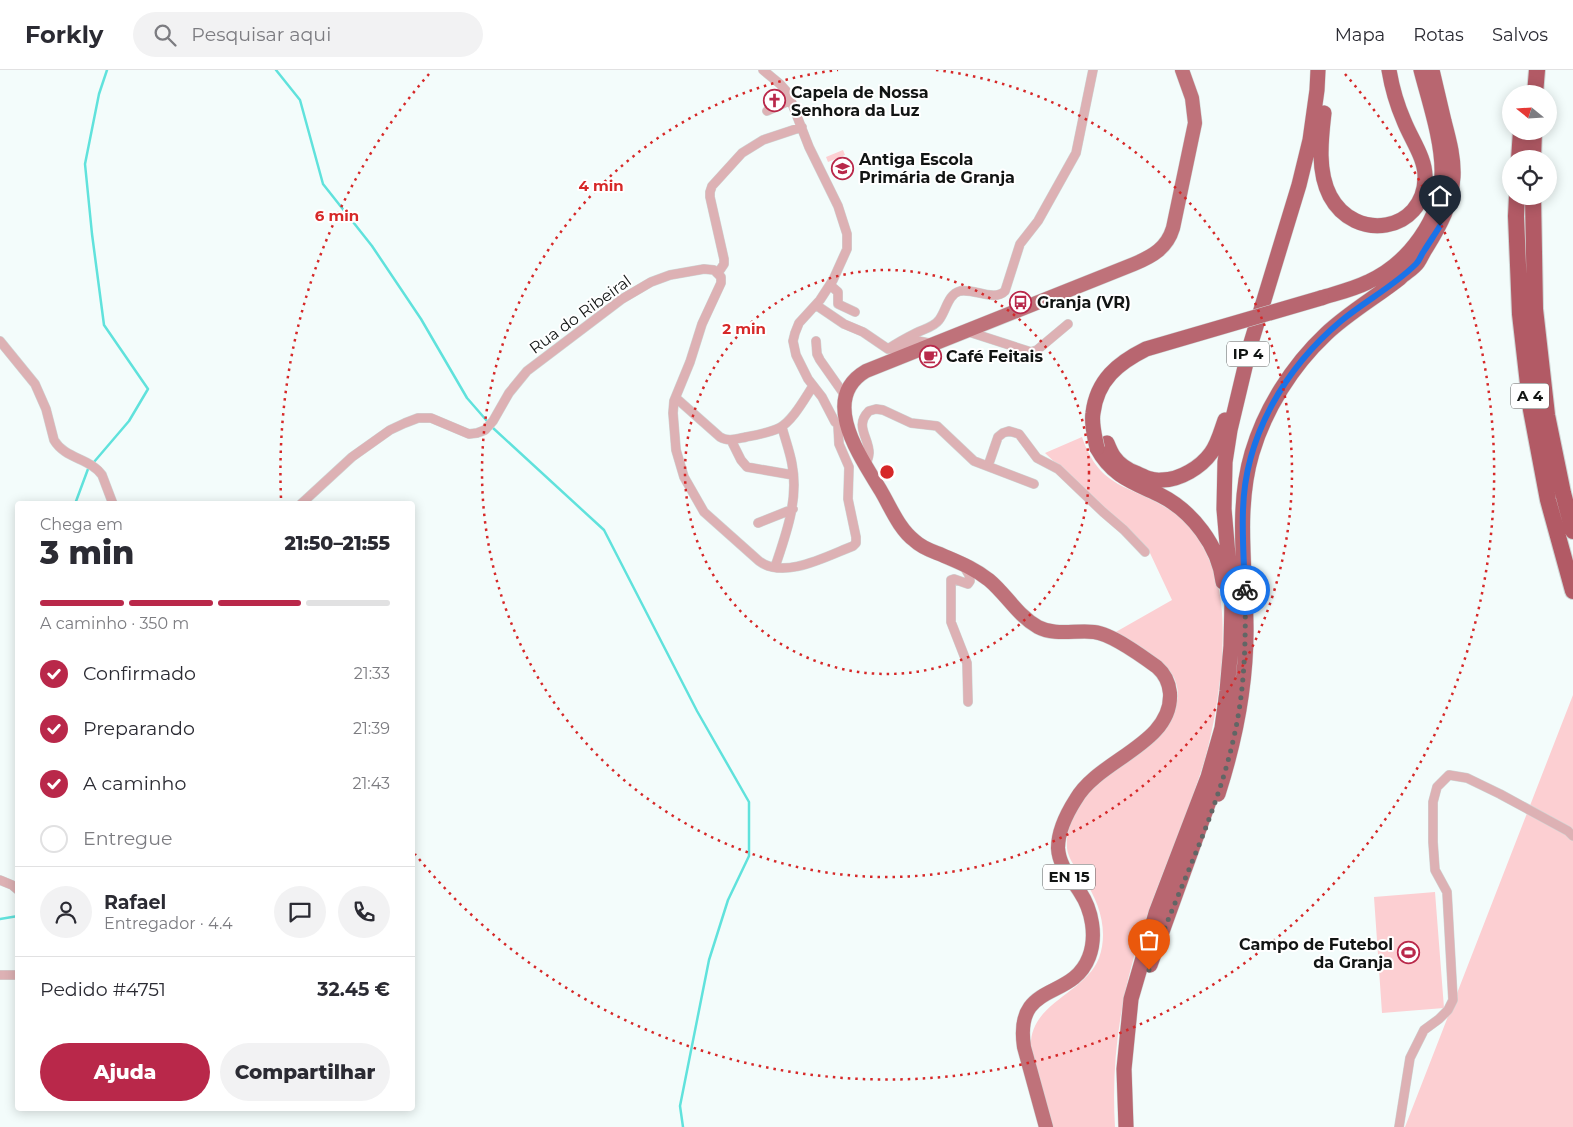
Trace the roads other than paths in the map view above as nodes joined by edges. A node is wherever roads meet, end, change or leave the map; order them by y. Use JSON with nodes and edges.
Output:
{"nodes":[{"id":1,"x":763,"y":70,"type":"edge"},
{"id":2,"x":1093,"y":70,"type":"edge"},
{"id":3,"x":1182,"y":70,"type":"edge"},
{"id":4,"x":1318,"y":70,"type":"edge"},
{"id":5,"x":1325,"y":70,"type":"edge"},
{"id":6,"x":1389,"y":70,"type":"edge"},
{"id":7,"x":1421,"y":70,"type":"edge"},
{"id":8,"x":1432,"y":70,"type":"edge"},
{"id":9,"x":1526,"y":70,"type":"edge"},
{"id":10,"x":1537,"y":70,"type":"edge"},
{"id":11,"x":1524,"y":85,"type":"edge"},
{"id":12,"x":1536,"y":85,"type":"edge"},
{"id":13,"x":791,"y":100,"type":"junction"},
{"id":14,"x":768,"y":111,"type":"dead end"},
{"id":15,"x":802,"y":128,"type":"junction"},
{"id":16,"x":1517,"y":205,"type":"edge"},
{"id":17,"x":1533,"y":205,"type":"edge"},
{"id":18,"x":1283,"y":240,"type":"junction"},
{"id":19,"x":1423,"y":252,"type":"junction"},
{"id":20,"x":718,"y":273,"type":"junction"},
{"id":21,"x":830,"y":285,"type":"junction"},
{"id":22,"x":1320,"y":304,"type":"junction"},
{"id":23,"x":816,"y":305,"type":"junction"},
{"id":24,"x":855,"y":312,"type":"dead end"},
{"id":25,"x":1068,"y":324,"type":"dead end"},
{"id":26,"x":965,"y":331,"type":"junction"},
{"id":27,"x":0,"y":341,"type":"edge"},
{"id":28,"x":816,"y":341,"type":"dead end"},
{"id":29,"x":934,"y":344,"type":"junction"},
{"id":30,"x":888,"y":349,"type":"junction"},
{"id":31,"x":813,"y":386,"type":"junction"},
{"id":32,"x":846,"y":397,"type":"junction"},
{"id":33,"x":676,"y":398,"type":"junction"},
{"id":34,"x":782,"y":427,"type":"junction"},
{"id":35,"x":843,"y":428,"type":"junction"},
{"id":36,"x":732,"y":440,"type":"junction"},
{"id":37,"x":1102,"y":446,"type":"junction"},
{"id":38,"x":866,"y":465,"type":"junction"},
{"id":39,"x":988,"y":466,"type":"junction"},
{"id":40,"x":793,"y":475,"type":"junction"},
{"id":41,"x":1034,"y":484,"type":"dead end"},
{"id":42,"x":112,"y":501,"type":"edge"},
{"id":43,"x":303,"y":501,"type":"edge"},
{"id":44,"x":792,"y":509,"type":"junction"},
{"id":45,"x":758,"y":523,"type":"dead end"},
{"id":46,"x":1573,"y":531,"type":"edge"},
{"id":47,"x":1145,"y":552,"type":"dead end"},
{"id":48,"x":962,"y":563,"type":"junction"},
{"id":49,"x":775,"y":567,"type":"junction"},
{"id":50,"x":1573,"y":592,"type":"edge"},
{"id":51,"x":1231,"y":646,"type":"junction"},
{"id":52,"x":968,"y":702,"type":"dead end"},
{"id":53,"x":1573,"y":836,"type":"edge"},
{"id":54,"x":0,"y":880,"type":"edge"},
{"id":55,"x":15,"y":887,"type":"edge"},
{"id":56,"x":1160,"y":938,"type":"junction"},
{"id":57,"x":0,"y":975,"type":"edge"},
{"id":58,"x":15,"y":975,"type":"edge"},
{"id":59,"x":1046,"y":1127,"type":"edge"},
{"id":60,"x":1126,"y":1127,"type":"edge"},
{"id":61,"x":1133,"y":1127,"type":"edge"},
{"id":62,"x":1399,"y":1127,"type":"edge"}],
"edges":[{"from":1,"to":13,"type":"street"},
{"from":2,"to":30,"type":"street"},
{"from":3,"to":26,"type":"main road"},
{"from":4,"to":18,"type":"highway","number":"IP 4"},
{"from":5,"to":6,"type":"highway"},
{"from":5,"to":56,"type":"highway","number":"IP 4"},
{"from":7,"to":22,"type":"highway"},
{"from":8,"to":19,"type":"highway"},
{"from":9,"to":11,"type":"highway"},
{"from":10,"to":12,"type":"highway"},
{"from":13,"to":14,"type":"street"},
{"from":13,"to":15,"type":"street"},
{"from":15,"to":20,"type":"street"},
{"from":15,"to":21,"type":"street"},
{"from":16,"to":50,"type":"highway","number":"A 4"},
{"from":17,"to":46,"type":"highway","number":"A 4"},
{"from":18,"to":37,"type":"highway"},
{"from":18,"to":51,"type":"highway","number":"IP 4"},
{"from":19,"to":22,"type":"highway"},
{"from":19,"to":56,"type":"highway"},
{"from":20,"to":33,"type":"street"},
{"from":20,"to":43,"type":"street","name":"Rua do Ribeiral"},
{"from":21,"to":23,"type":"street"},
{"from":21,"to":24,"type":"street"},
{"from":22,"to":37,"type":"highway","bridge":true},
{"from":23,"to":30,"type":"street"},
{"from":23,"to":31,"type":"street"},
{"from":25,"to":26,"type":"street"},
{"from":26,"to":29,"type":"main road"},
{"from":27,"to":42,"type":"street"},
{"from":28,"to":32,"type":"street"},
{"from":29,"to":30,"type":"street"},
{"from":29,"to":32,"type":"main road"},
{"from":31,"to":34,"type":"street"},
{"from":31,"to":35,"type":"street"},
{"from":32,"to":35,"type":"main road","number":"EN 15"},
{"from":33,"to":36,"type":"street"},
{"from":33,"to":49,"type":"street"},
{"from":34,"to":36,"type":"street"},
{"from":34,"to":40,"type":"street"},
{"from":35,"to":38,"type":"main road","number":"EN 15"},
{"from":35,"to":49,"type":"street"},
{"from":36,"to":40,"type":"street"},
{"from":37,"to":51,"type":"highway"},
{"from":38,"to":39,"type":"street"},
{"from":38,"to":48,"type":"main road","number":"EN 15"},
{"from":39,"to":41,"type":"street"},
{"from":39,"to":47,"type":"street"},
{"from":40,"to":44,"type":"street"},
{"from":44,"to":45,"type":"street"},
{"from":44,"to":49,"type":"street"},
{"from":48,"to":52,"type":"street"},
{"from":48,"to":59,"type":"main road","number":"EN 15"},
{"from":51,"to":60,"type":"highway","number":"IP 4"},
{"from":53,"to":62,"type":"street"},
{"from":54,"to":55,"type":"street"},
{"from":56,"to":61,"type":"highway","number":"IP 4"},
{"from":57,"to":58,"type":"street"}]}
